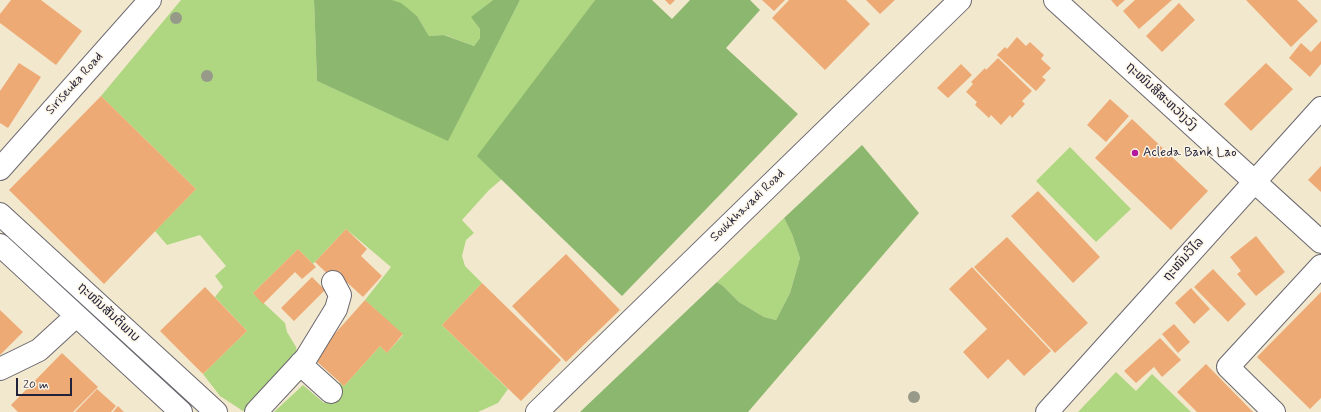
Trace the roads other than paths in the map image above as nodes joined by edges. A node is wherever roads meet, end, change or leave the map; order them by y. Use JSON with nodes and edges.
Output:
{"nodes":[{"id":1,"x":150,"y":0,"type":"edge"},
{"id":2,"x":960,"y":0,"type":"edge"},
{"id":3,"x":1056,"y":0,"type":"edge"},
{"id":4,"x":1321,"y":108,"type":"edge"},
{"id":5,"x":0,"y":169,"type":"edge"},
{"id":6,"x":1254,"y":182,"type":"junction"},
{"id":7,"x":0,"y":214,"type":"edge"},
{"id":8,"x":1321,"y":242,"type":"edge"},
{"id":9,"x":0,"y":245,"type":"edge"},
{"id":10,"x":1321,"y":266,"type":"edge"},
{"id":11,"x":333,"y":282,"type":"dead end"},
{"id":12,"x":76,"y":316,"type":"junction"},
{"id":13,"x":300,"y":364,"type":"junction"},
{"id":14,"x":0,"y":369,"type":"edge"},
{"id":15,"x":331,"y":392,"type":"dead end"},
{"id":16,"x":181,"y":412,"type":"edge"},
{"id":17,"x":216,"y":412,"type":"edge"},
{"id":18,"x":256,"y":412,"type":"edge"},
{"id":19,"x":536,"y":412,"type":"edge"},
{"id":20,"x":1048,"y":412,"type":"edge"},
{"id":21,"x":1274,"y":412,"type":"edge"}],
"edges":[{"from":1,"to":5,"type":"street","name":"Siriseuka Road"},
{"from":2,"to":19,"type":"street","name":"Soukkhavadi Road"},
{"from":3,"to":6,"type":"street","name":"ຖະໜົນສີສະຫວ່າງວົງ"},
{"from":4,"to":6,"type":"street","name":"ຖະໜົນວິໄລ"},
{"from":6,"to":8,"type":"street","name":"ຖະໜົນສີສະຫວ່າງວົງ"},
{"from":6,"to":20,"type":"street","name":"ຖະໜົນວິໄລ"},
{"from":7,"to":17,"type":"street","name":"ຖະໜົນສັນຕິພາບ"},
{"from":9,"to":12,"type":"street","name":"ຖະໜົນສັນຕິພາບ"},
{"from":10,"to":21,"type":"street"},
{"from":11,"to":13,"type":"street"},
{"from":12,"to":14,"type":"street"},
{"from":12,"to":16,"type":"street","name":"ຖະໜົນສັນຕິພາບ"},
{"from":13,"to":15,"type":"street"},
{"from":13,"to":18,"type":"street"}]}
